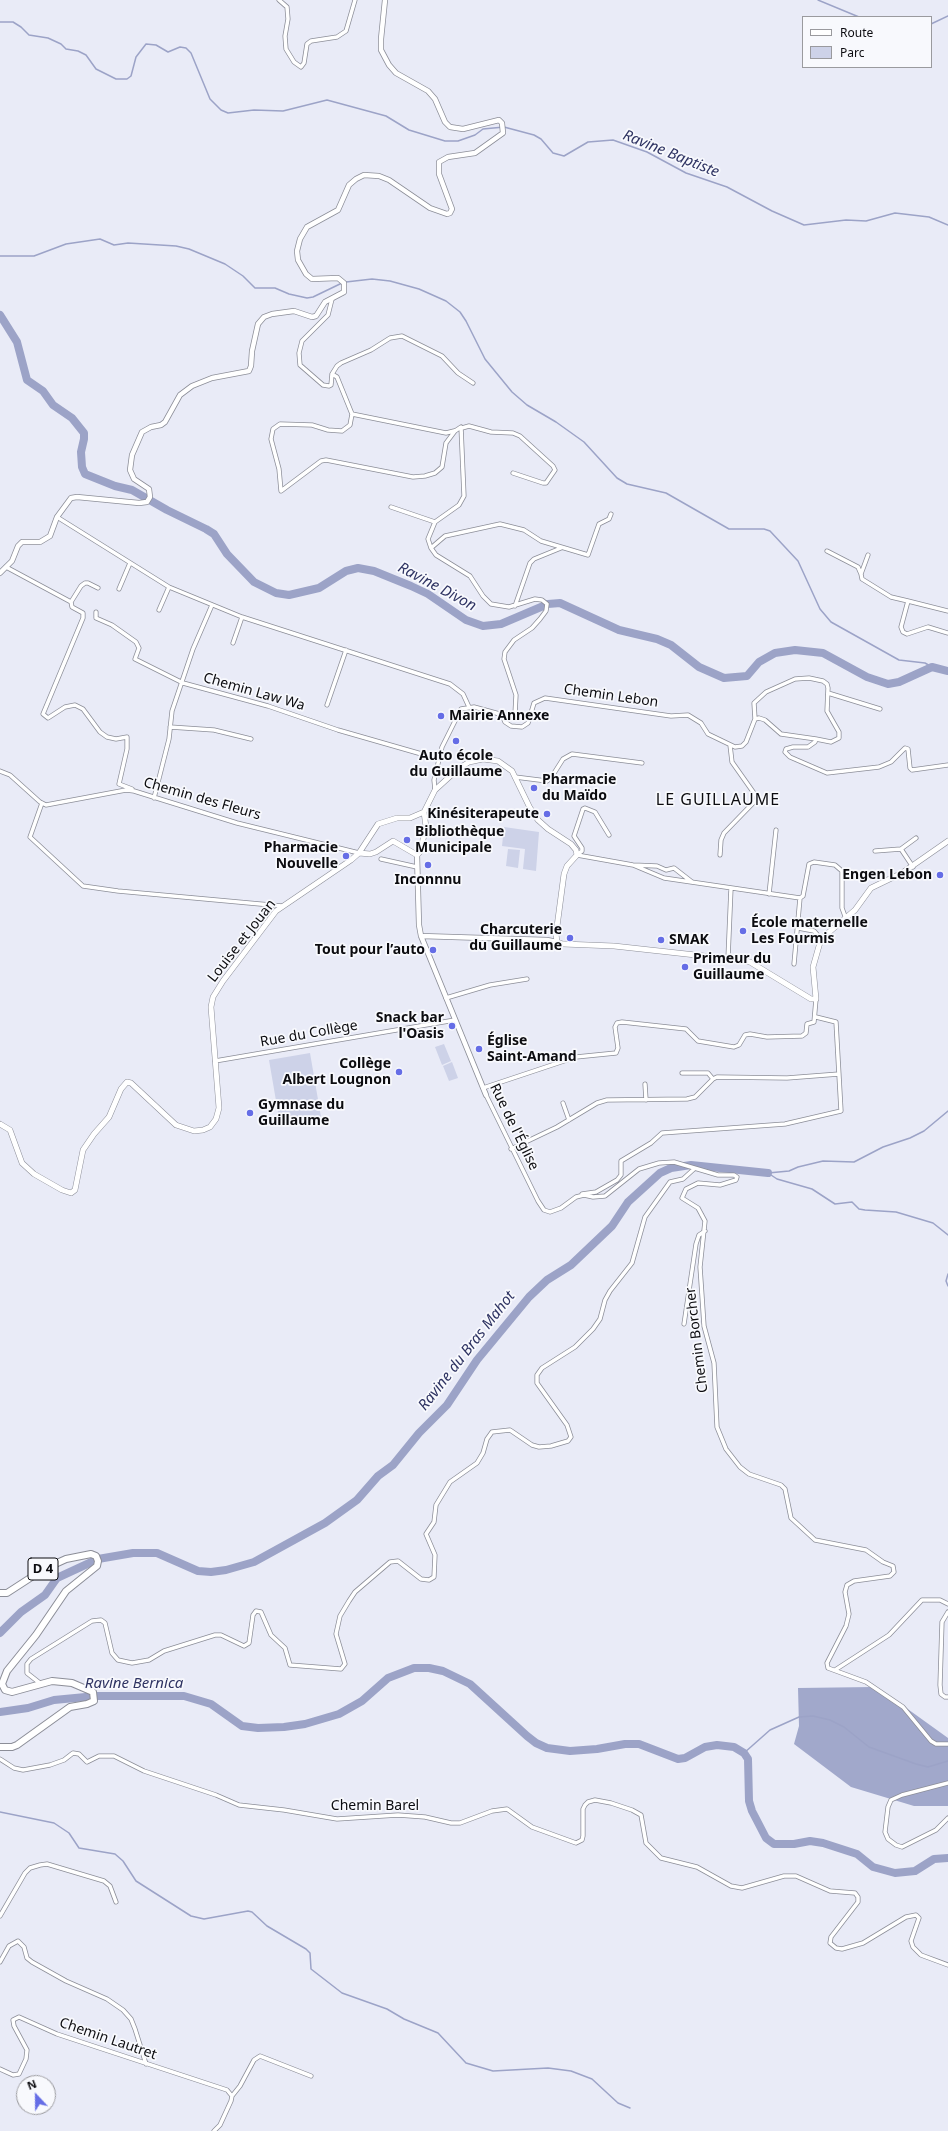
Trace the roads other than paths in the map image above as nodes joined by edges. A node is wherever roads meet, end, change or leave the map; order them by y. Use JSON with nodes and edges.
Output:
{"nodes":[{"id":1,"x":279,"y":0,"type":"edge"},
{"id":2,"x":355,"y":0,"type":"edge"},
{"id":3,"x":386,"y":0,"type":"edge"},
{"id":4,"x":332,"y":299,"type":"junction"},
{"id":5,"x":332,"y":374,"type":"junction"},
{"id":6,"x":473,"y":383,"type":"dead end"},
{"id":7,"x":352,"y":414,"type":"junction"},
{"id":8,"x":462,"y":428,"type":"junction"},
{"id":9,"x":455,"y":430,"type":"junction"},
{"id":10,"x":513,"y":473,"type":"dead end"},
{"id":11,"x":391,"y":508,"type":"dead end"},
{"id":12,"x":611,"y":514,"type":"dead end"},
{"id":13,"x":57,"y":517,"type":"junction"},
{"id":14,"x":435,"y":522,"type":"junction"},
{"id":15,"x":431,"y":548,"type":"junction"},
{"id":16,"x":561,"y":548,"type":"junction"},
{"id":17,"x":827,"y":551,"type":"dead end"},
{"id":18,"x":868,"y":555,"type":"dead end"},
{"id":19,"x":130,"y":563,"type":"junction"},
{"id":20,"x":6,"y":567,"type":"junction"},
{"id":21,"x":0,"y":573,"type":"edge"},
{"id":22,"x":861,"y":574,"type":"junction"},
{"id":23,"x":168,"y":587,"type":"junction"},
{"id":24,"x":98,"y":588,"type":"dead end"},
{"id":25,"x":119,"y":589,"type":"dead end"},
{"id":26,"x":908,"y":601,"type":"junction"},
{"id":27,"x":71,"y":602,"type":"junction"},
{"id":28,"x":212,"y":605,"type":"junction"},
{"id":29,"x":515,"y":606,"type":"junction"},
{"id":30,"x":159,"y":610,"type":"dead end"},
{"id":31,"x":948,"y":610,"type":"edge"},
{"id":32,"x":96,"y":612,"type":"dead end"},
{"id":33,"x":242,"y":617,"type":"junction"},
{"id":34,"x":948,"y":633,"type":"edge"},
{"id":35,"x":233,"y":643,"type":"dead end"},
{"id":36,"x":346,"y":650,"type":"junction"},
{"id":37,"x":183,"y":683,"type":"junction"},
{"id":38,"x":828,"y":693,"type":"junction"},
{"id":39,"x":327,"y":705,"type":"dead end"},
{"id":40,"x":469,"y":707,"type":"junction"},
{"id":41,"x":880,"y":709,"type":"dead end"},
{"id":42,"x":502,"y":715,"type":"junction"},
{"id":43,"x":755,"y":720,"type":"junction"},
{"id":44,"x":170,"y":727,"type":"junction"},
{"id":45,"x":816,"y":739,"type":"junction"},
{"id":46,"x":251,"y":740,"type":"dead end"},
{"id":47,"x":730,"y":745,"type":"junction"},
{"id":48,"x":439,"y":759,"type":"junction"},
{"id":49,"x":642,"y":763,"type":"dead end"},
{"id":50,"x":948,"y":765,"type":"edge"},
{"id":51,"x":0,"y":771,"type":"edge"},
{"id":52,"x":515,"y":777,"type":"junction"},
{"id":53,"x":435,"y":790,"type":"junction"},
{"id":54,"x":134,"y":791,"type":"junction"},
{"id":55,"x":154,"y":798,"type":"junction"},
{"id":56,"x":42,"y":803,"type":"junction"},
{"id":57,"x":424,"y":812,"type":"junction"},
{"id":58,"x":776,"y":830,"type":"dead end"},
{"id":59,"x":609,"y":835,"type":"dead end"},
{"id":60,"x":916,"y":838,"type":"dead end"},
{"id":61,"x":948,"y":841,"type":"edge"},
{"id":62,"x":901,"y":849,"type":"junction"},
{"id":63,"x":875,"y":851,"type":"dead end"},
{"id":64,"x":359,"y":853,"type":"junction"},
{"id":65,"x":417,"y":855,"type":"junction"},
{"id":66,"x":577,"y":855,"type":"junction"},
{"id":67,"x":720,"y":855,"type":"dead end"},
{"id":68,"x":381,"y":859,"type":"dead end"},
{"id":69,"x":633,"y":865,"type":"junction"},
{"id":70,"x":417,"y":867,"type":"junction"},
{"id":71,"x":913,"y":867,"type":"junction"},
{"id":72,"x":692,"y":883,"type":"junction"},
{"id":73,"x":731,"y":888,"type":"junction"},
{"id":74,"x":769,"y":894,"type":"junction"},
{"id":75,"x":800,"y":898,"type":"junction"},
{"id":76,"x":282,"y":906,"type":"junction"},
{"id":77,"x":846,"y":919,"type":"junction"},
{"id":78,"x":798,"y":928,"type":"junction"},
{"id":79,"x":421,"y":936,"type":"junction"},
{"id":80,"x":821,"y":939,"type":"junction"},
{"id":81,"x":557,"y":942,"type":"junction"},
{"id":82,"x":728,"y":958,"type":"junction"},
{"id":83,"x":794,"y":964,"type":"dead end"},
{"id":84,"x":527,"y":979,"type":"dead end"},
{"id":85,"x":446,"y":998,"type":"junction"},
{"id":86,"x":816,"y":999,"type":"junction"},
{"id":87,"x":816,"y":1017,"type":"junction"},
{"id":88,"x":455,"y":1020,"type":"junction"},
{"id":89,"x":215,"y":1061,"type":"junction"},
{"id":90,"x":682,"y":1073,"type":"dead end"},
{"id":91,"x":839,"y":1074,"type":"junction"},
{"id":92,"x":713,"y":1079,"type":"junction"},
{"id":93,"x":646,"y":1084,"type":"dead end"},
{"id":94,"x":483,"y":1088,"type":"junction"},
{"id":95,"x":486,"y":1095,"type":"joint"},
{"id":96,"x":646,"y":1100,"type":"junction"},
{"id":97,"x":563,"y":1103,"type":"dead end"},
{"id":98,"x":569,"y":1120,"type":"junction"},
{"id":99,"x":0,"y":1124,"type":"edge"},
{"id":100,"x":512,"y":1149,"type":"junction"},
{"id":101,"x":694,"y":1169,"type":"junction"},
{"id":102,"x":576,"y":1197,"type":"junction"},
{"id":103,"x":705,"y":1231,"type":"junction"},
{"id":104,"x":684,"y":1324,"type":"dead end"},
{"id":105,"x":0,"y":1593,"type":"edge"},
{"id":106,"x":948,"y":1604,"type":"edge"},
{"id":107,"x":948,"y":1612,"type":"edge"},
{"id":108,"x":835,"y":1670,"type":"junction"},
{"id":109,"x":42,"y":1684,"type":"junction"},
{"id":110,"x":948,"y":1697,"type":"edge"},
{"id":111,"x":948,"y":1744,"type":"edge"},
{"id":112,"x":0,"y":1746,"type":"edge"},
{"id":113,"x":0,"y":1759,"type":"edge"},
{"id":114,"x":948,"y":1783,"type":"edge"},
{"id":115,"x":948,"y":1818,"type":"edge"},
{"id":116,"x":116,"y":1902,"type":"dead end"},
{"id":117,"x":0,"y":1916,"type":"edge"},
{"id":118,"x":0,"y":1962,"type":"edge"},
{"id":119,"x":948,"y":1965,"type":"edge"},
{"id":120,"x":146,"y":2064,"type":"junction"},
{"id":121,"x":0,"y":2069,"type":"edge"},
{"id":122,"x":311,"y":2076,"type":"dead end"},
{"id":123,"x":232,"y":2096,"type":"junction"},
{"id":124,"x":214,"y":2131,"type":"edge"}],
"edges":[{"from":1,"to":2,"type":"street"},
{"from":3,"to":4,"type":"street"},
{"from":4,"to":5,"type":"street"},
{"from":4,"to":13,"type":"street"},
{"from":5,"to":6,"type":"street"},
{"from":5,"to":7,"type":"street"},
{"from":7,"to":9,"type":"street"},
{"from":7,"to":9,"type":"street"},
{"from":8,"to":9,"type":"street"},
{"from":8,"to":10,"type":"street"},
{"from":8,"to":14,"type":"street"},
{"from":11,"to":14,"type":"street"},
{"from":12,"to":16,"type":"street"},
{"from":13,"to":19,"type":"street"},
{"from":13,"to":20,"type":"street"},
{"from":14,"to":15,"type":"street"},
{"from":15,"to":16,"type":"street"},
{"from":15,"to":29,"type":"street"},
{"from":16,"to":29,"type":"street"},
{"from":17,"to":22,"type":"street"},
{"from":18,"to":22,"type":"street"},
{"from":19,"to":23,"type":"street"},
{"from":19,"to":25,"type":"street"},
{"from":20,"to":21,"type":"street"},
{"from":20,"to":27,"type":"street"},
{"from":22,"to":26,"type":"street"},
{"from":23,"to":28,"type":"street"},
{"from":23,"to":30,"type":"street"},
{"from":24,"to":27,"type":"street"},
{"from":26,"to":31,"type":"street"},
{"from":26,"to":34,"type":"street"},
{"from":27,"to":54,"type":"street"},
{"from":28,"to":33,"type":"street"},
{"from":28,"to":37,"type":"street"},
{"from":29,"to":42,"type":"street"},
{"from":32,"to":37,"type":"street","name":"Chemin Law Wa"},
{"from":33,"to":35,"type":"street"},
{"from":33,"to":36,"type":"street"},
{"from":36,"to":39,"type":"street"},
{"from":36,"to":40,"type":"street"},
{"from":37,"to":44,"type":"street"},
{"from":37,"to":48,"type":"street","name":"Chemin Law Wa"},
{"from":38,"to":41,"type":"street"},
{"from":38,"to":43,"type":"street"},
{"from":38,"to":45,"type":"street"},
{"from":40,"to":42,"type":"street"},
{"from":40,"to":48,"type":"street"},
{"from":42,"to":47,"type":"street","name":"Chemin Lebon"},
{"from":43,"to":45,"type":"street"},
{"from":43,"to":47,"type":"street"},
{"from":44,"to":46,"type":"street"},
{"from":44,"to":55,"type":"street"},
{"from":45,"to":50,"type":"street"},
{"from":47,"to":67,"type":"street"},
{"from":48,"to":53,"type":"street"},
{"from":49,"to":52,"type":"street"},
{"from":51,"to":56,"type":"street"},
{"from":52,"to":53,"type":"main road"},
{"from":52,"to":66,"type":"main road"},
{"from":53,"to":57,"type":"main road"},
{"from":54,"to":55,"type":"street","name":"Chemin des Fleurs"},
{"from":54,"to":56,"type":"street","name":"Chemin des Fleurs"},
{"from":55,"to":64,"type":"street","name":"Chemin des Fleurs"},
{"from":56,"to":76,"type":"street"},
{"from":57,"to":64,"type":"main road","name":"Louise et Jouan"},
{"from":57,"to":65,"type":"main road"},
{"from":58,"to":74,"type":"street"},
{"from":59,"to":66,"type":"street"},
{"from":60,"to":62,"type":"street"},
{"from":61,"to":71,"type":"main road"},
{"from":62,"to":63,"type":"street"},
{"from":62,"to":71,"type":"street"},
{"from":64,"to":65,"type":"main road"},
{"from":64,"to":76,"type":"main road","name":"Louise et Jouan"},
{"from":65,"to":70,"type":"street","name":"Rue de l'Église"},
{"from":66,"to":69,"type":"street"},
{"from":66,"to":81,"type":"main road"},
{"from":68,"to":70,"type":"street"},
{"from":69,"to":72,"type":"street"},
{"from":69,"to":72,"type":"street"},
{"from":70,"to":79,"type":"street","name":"Rue de l'Église"},
{"from":71,"to":77,"type":"main road"},
{"from":72,"to":73,"type":"street"},
{"from":73,"to":74,"type":"street"},
{"from":73,"to":82,"type":"street"},
{"from":74,"to":75,"type":"street"},
{"from":75,"to":77,"type":"street"},
{"from":75,"to":78,"type":"street"},
{"from":76,"to":89,"type":"main road","name":"Louise et Jouan"},
{"from":77,"to":80,"type":"main road"},
{"from":78,"to":80,"type":"street"},
{"from":78,"to":83,"type":"street"},
{"from":79,"to":81,"type":"street"},
{"from":79,"to":85,"type":"street","name":"Rue de l'Église"},
{"from":80,"to":86,"type":"main road"},
{"from":81,"to":82,"type":"main road"},
{"from":82,"to":86,"type":"main road"},
{"from":84,"to":85,"type":"street"},
{"from":85,"to":88,"type":"street","name":"Rue de l'Église"},
{"from":86,"to":87,"type":"street"},
{"from":87,"to":91,"type":"street"},
{"from":87,"to":94,"type":"street"},
{"from":88,"to":89,"type":"street","name":"Rue du Collège"},
{"from":88,"to":94,"type":"street","name":"Rue de l'Église"},
{"from":89,"to":99,"type":"main road","name":"Louise et Jouan"},
{"from":90,"to":92,"type":"street"},
{"from":91,"to":92,"type":"street"},
{"from":91,"to":102,"type":"street"},
{"from":92,"to":96,"type":"street"},
{"from":93,"to":96,"type":"street"},
{"from":94,"to":95,"type":"street","name":"Rue de l'Église"},
{"from":95,"to":100,"type":"street","name":"Rue de l'Église"},
{"from":96,"to":98,"type":"street"},
{"from":97,"to":98,"type":"street"},
{"from":98,"to":100,"type":"street"},
{"from":100,"to":102,"type":"street","name":"Rue de l'Église"},
{"from":101,"to":102,"type":"street","name":"Chemin Borcher"},
{"from":101,"to":103,"type":"street","name":"Chemin Borcher"},
{"from":101,"to":109,"type":"street"},
{"from":103,"to":104,"type":"street"},
{"from":103,"to":108,"type":"street","name":"Chemin Borcher"},
{"from":105,"to":109,"type":"main road","number":"D 4"},
{"from":106,"to":108,"type":"street"},
{"from":107,"to":110,"type":"street"},
{"from":108,"to":111,"type":"street"},
{"from":109,"to":112,"type":"main road","number":"D 4"},
{"from":113,"to":119,"type":"street","name":"Chemin Barel"},
{"from":114,"to":115,"type":"street"},
{"from":116,"to":117,"type":"street"},
{"from":118,"to":120,"type":"street"},
{"from":120,"to":121,"type":"street","name":"Chemin Lautret"},
{"from":120,"to":123,"type":"street","name":"Chemin Lautret"},
{"from":122,"to":123,"type":"street"},
{"from":123,"to":124,"type":"street"}]}
